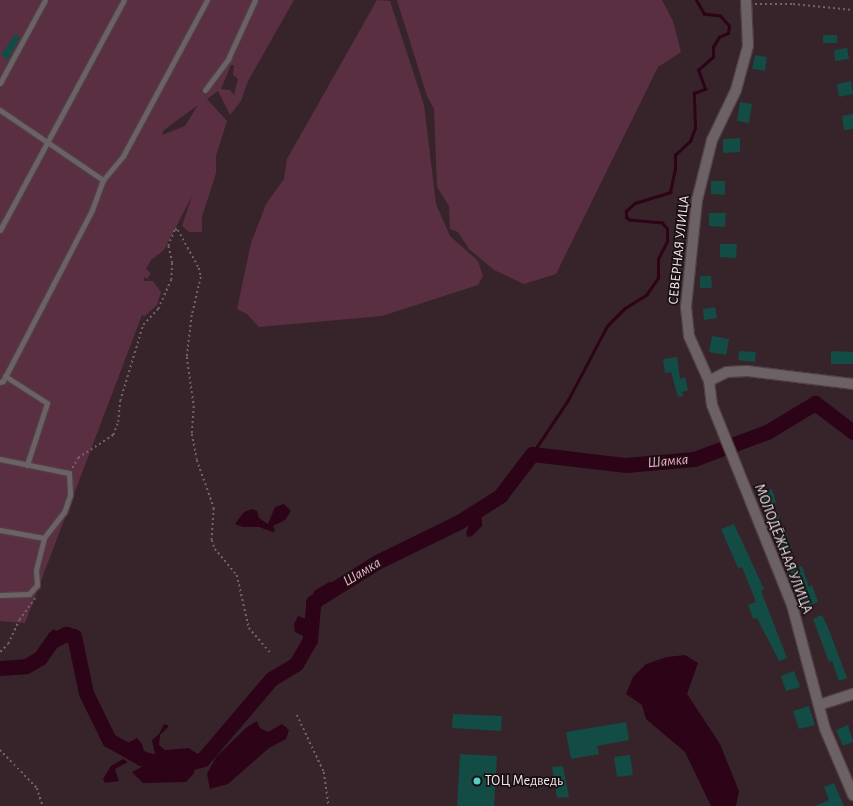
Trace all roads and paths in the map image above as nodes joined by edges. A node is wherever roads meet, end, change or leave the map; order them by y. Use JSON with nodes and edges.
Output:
{"nodes":[{"id":1,"x":45,"y":0,"type":"edge"},
{"id":2,"x":124,"y":0,"type":"edge"},
{"id":3,"x":207,"y":0,"type":"edge"},
{"id":4,"x":255,"y":0,"type":"edge"},
{"id":5,"x":747,"y":2,"type":"edge"},
{"id":6,"x":853,"y":10,"type":"edge"},
{"id":7,"x":0,"y":82,"type":"edge"},
{"id":8,"x":205,"y":90,"type":"dead end"},
{"id":9,"x":0,"y":110,"type":"edge"},
{"id":10,"x":47,"y":143,"type":"junction"},
{"id":11,"x":103,"y":180,"type":"junction"},
{"id":12,"x":0,"y":230,"type":"edge"},
{"id":13,"x":6,"y":376,"type":"junction"},
{"id":14,"x":710,"y":380,"type":"junction"},
{"id":15,"x":0,"y":382,"type":"edge"},
{"id":16,"x":853,"y":384,"type":"edge"},
{"id":17,"x":0,"y":459,"type":"edge"},
{"id":18,"x":27,"y":465,"type":"junction"},
{"id":19,"x":69,"y":473,"type":"junction"},
{"id":20,"x":0,"y":530,"type":"edge"},
{"id":21,"x":44,"y":538,"type":"junction"},
{"id":22,"x":37,"y":586,"type":"junction"},
{"id":23,"x":0,"y":595,"type":"edge"},
{"id":24,"x":0,"y":652,"type":"edge"},
{"id":25,"x":272,"y":654,"type":"dead end"},
{"id":26,"x":853,"y":694,"type":"edge"},
{"id":27,"x":819,"y":705,"type":"junction"},
{"id":28,"x":297,"y":715,"type":"dead end"},
{"id":29,"x":0,"y":750,"type":"edge"},
{"id":30,"x":853,"y":795,"type":"edge"},
{"id":31,"x":43,"y":806,"type":"edge"},
{"id":32,"x":329,"y":806,"type":"edge"}],
"edges":[{"from":1,"to":7,"type":"lane"},
{"from":2,"to":10,"type":"lane"},
{"from":3,"to":11,"type":"lane"},
{"from":4,"to":8,"type":"lane"},
{"from":5,"to":6,"type":"path"},
{"from":5,"to":14,"type":"street","name":"СЕВЕРНАЯ УЛИЦА"},
{"from":9,"to":10,"type":"lane"},
{"from":10,"to":11,"type":"lane"},
{"from":10,"to":12,"type":"lane"},
{"from":11,"to":13,"type":"lane"},
{"from":13,"to":15,"type":"lane"},
{"from":13,"to":18,"type":"lane"},
{"from":14,"to":16,"type":"street"},
{"from":14,"to":27,"type":"street","name":"МОЛОДЁЖНАЯ УЛИЦА"},
{"from":17,"to":18,"type":"lane"},
{"from":18,"to":19,"type":"lane"},
{"from":19,"to":21,"type":"lane"},
{"from":19,"to":25,"type":"path"},
{"from":20,"to":21,"type":"lane"},
{"from":21,"to":22,"type":"lane"},
{"from":22,"to":23,"type":"lane"},
{"from":22,"to":24,"type":"path"},
{"from":26,"to":27,"type":"street"},
{"from":27,"to":30,"type":"street","name":"МОЛОДЁЖНАЯ УЛИЦА"},
{"from":28,"to":32,"type":"path"},
{"from":29,"to":31,"type":"path"}]}
